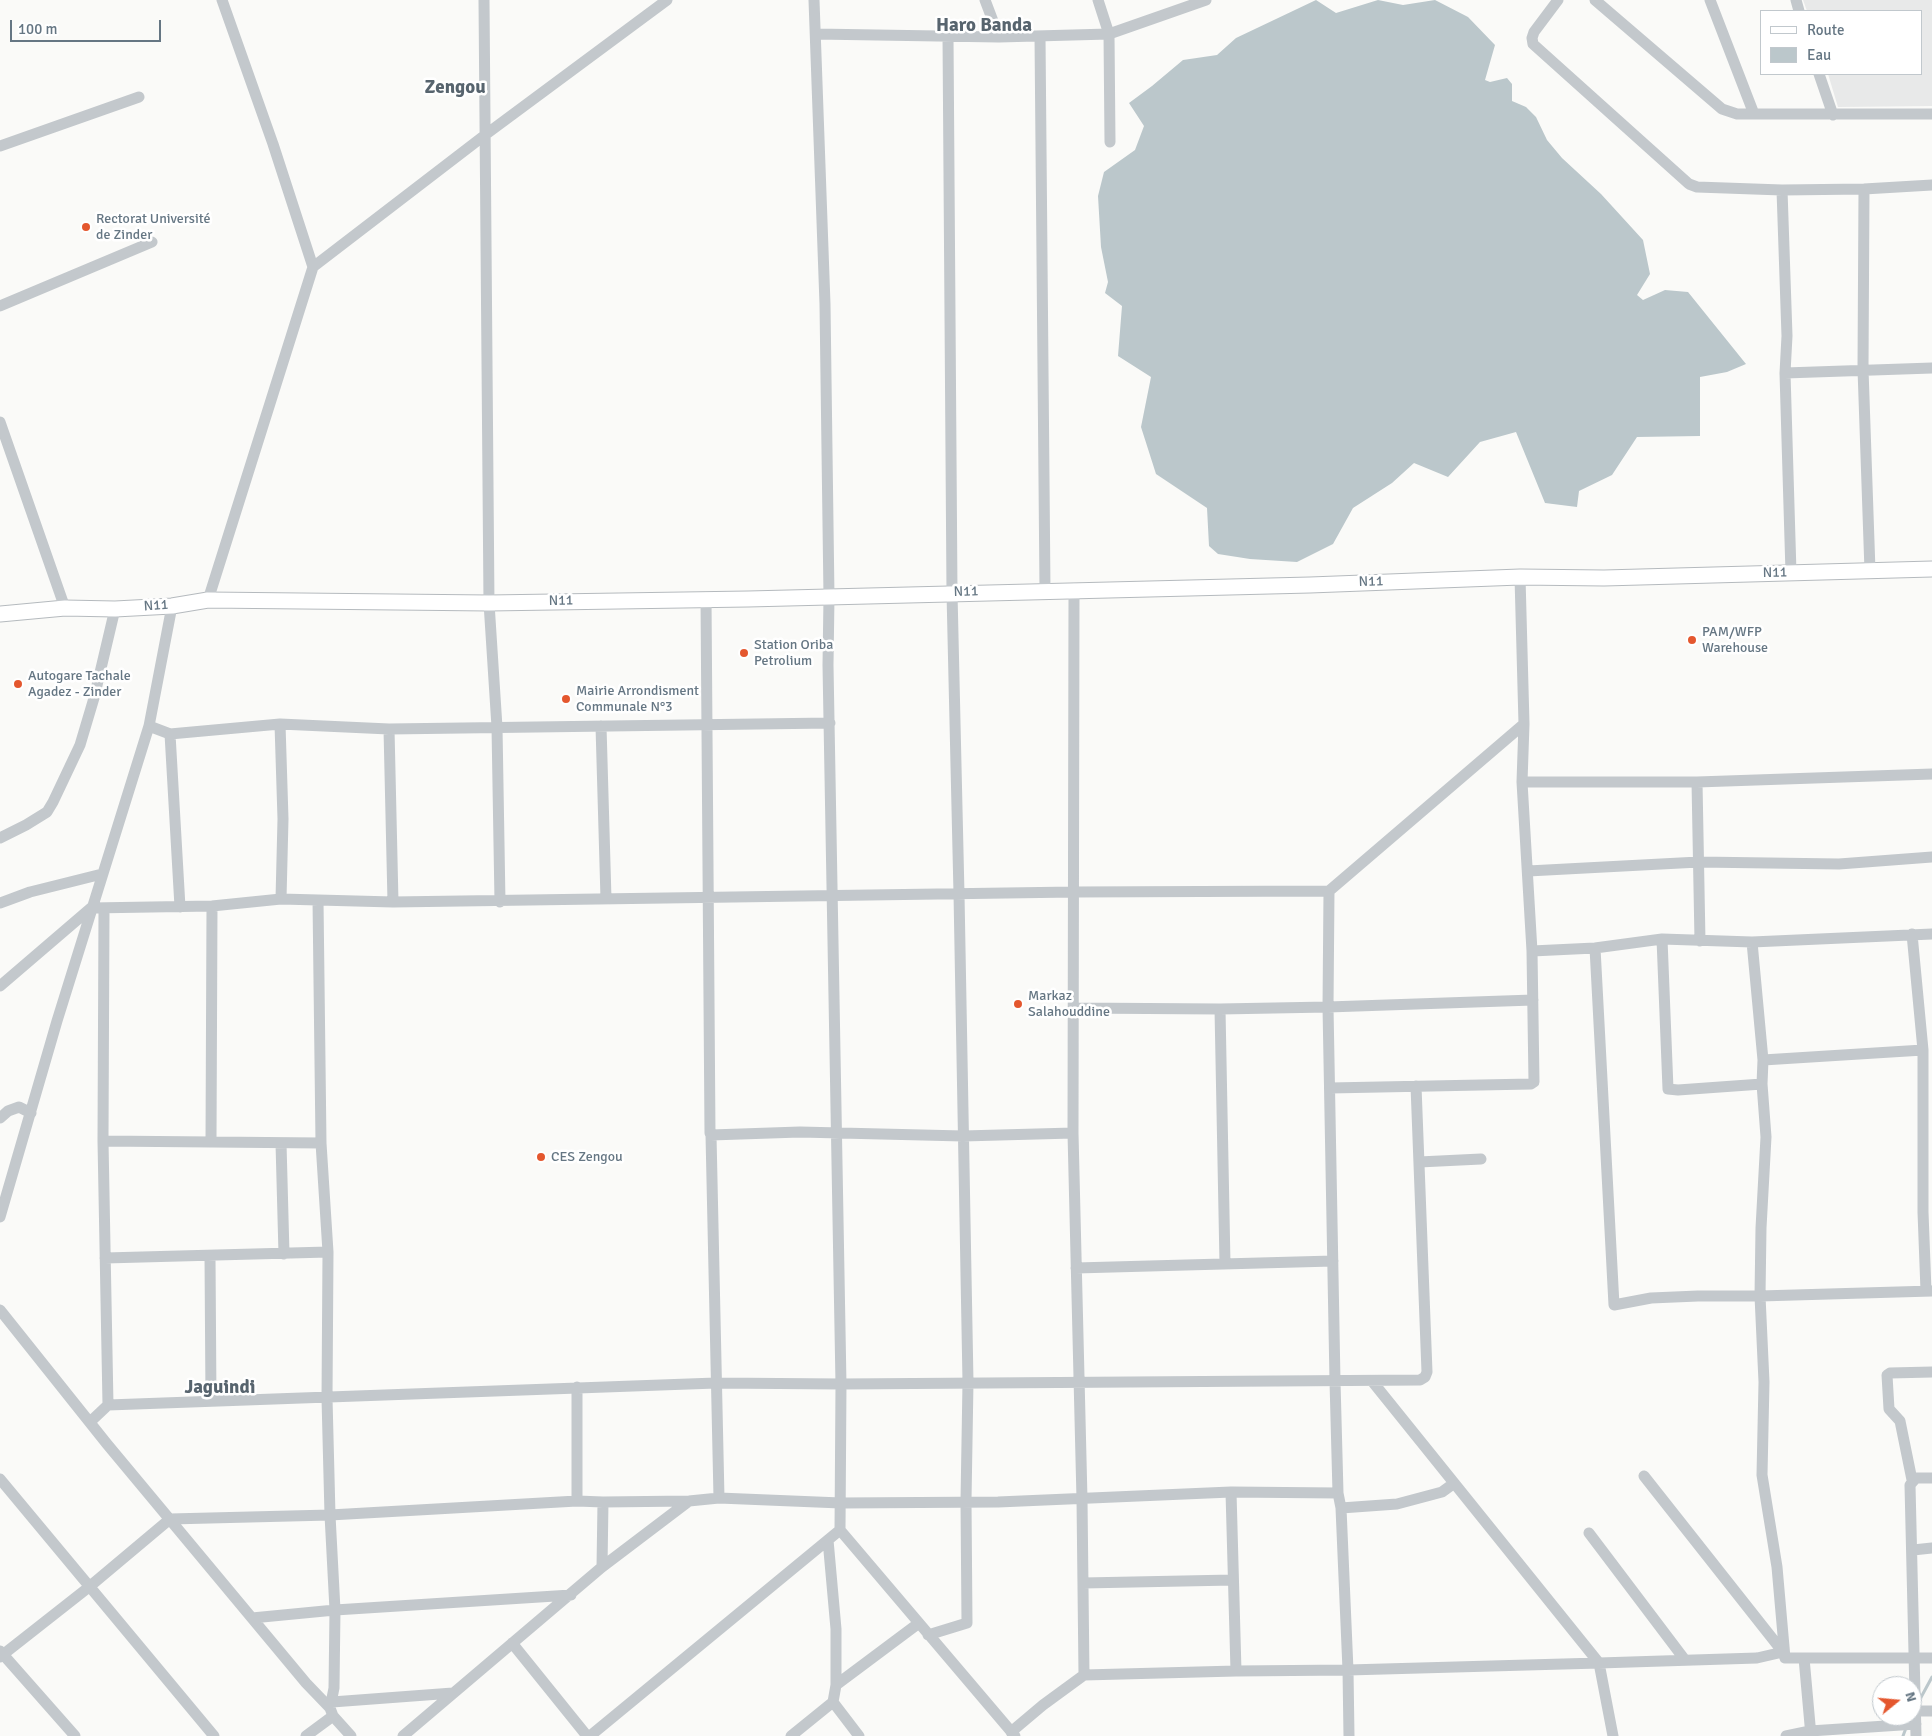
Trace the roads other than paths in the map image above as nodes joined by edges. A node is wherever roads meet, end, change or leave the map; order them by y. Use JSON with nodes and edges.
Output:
{"nodes":[{"id":1,"x":222,"y":0,"type":"edge"},
{"id":2,"x":484,"y":0,"type":"edge"},
{"id":3,"x":668,"y":0,"type":"edge"},
{"id":4,"x":814,"y":0,"type":"edge"},
{"id":5,"x":985,"y":0,"type":"edge"},
{"id":6,"x":1098,"y":0,"type":"edge"},
{"id":7,"x":1206,"y":0,"type":"edge"},
{"id":8,"x":1558,"y":0,"type":"edge"},
{"id":9,"x":1595,"y":0,"type":"edge"},
{"id":10,"x":1710,"y":0,"type":"edge"},
{"id":11,"x":816,"y":34,"type":"junction"},
{"id":12,"x":1109,"y":34,"type":"junction"},
{"id":13,"x":948,"y":36,"type":"junction"},
{"id":14,"x":1040,"y":36,"type":"junction"},
{"id":15,"x":999,"y":37,"type":"junction"},
{"id":16,"x":1819,"y":75,"type":"edge"},
{"id":17,"x":139,"y":97,"type":"dead end"},
{"id":18,"x":1754,"y":114,"type":"junction"},
{"id":19,"x":1932,"y":114,"type":"edge"},
{"id":20,"x":1833,"y":115,"type":"junction"},
{"id":21,"x":485,"y":135,"type":"junction"},
{"id":22,"x":1110,"y":142,"type":"dead end"},
{"id":23,"x":0,"y":146,"type":"edge"},
{"id":24,"x":1932,"y":185,"type":"edge"},
{"id":25,"x":1864,"y":189,"type":"junction"},
{"id":26,"x":1782,"y":190,"type":"junction"},
{"id":27,"x":152,"y":242,"type":"dead end"},
{"id":28,"x":313,"y":267,"type":"junction"},
{"id":29,"x":0,"y":306,"type":"edge"},
{"id":30,"x":1932,"y":368,"type":"edge"},
{"id":31,"x":1863,"y":369,"type":"junction"},
{"id":32,"x":1785,"y":373,"type":"junction"},
{"id":33,"x":0,"y":422,"type":"edge"},
{"id":34,"x":1932,"y":569,"type":"edge"},
{"id":35,"x":1870,"y":571,"type":"junction"},
{"id":36,"x":1791,"y":572,"type":"junction"},
{"id":37,"x":1520,"y":577,"type":"junction"},
{"id":38,"x":1074,"y":589,"type":"junction"},
{"id":39,"x":1045,"y":590,"type":"junction"},
{"id":40,"x":952,"y":593,"type":"junction"},
{"id":41,"x":829,"y":596,"type":"junction"},
{"id":42,"x":706,"y":598,"type":"junction"},
{"id":43,"x":208,"y":600,"type":"junction"},
{"id":44,"x":489,"y":603,"type":"junction"},
{"id":45,"x":172,"y":606,"type":"junction"},
{"id":46,"x":66,"y":608,"type":"junction"},
{"id":47,"x":116,"y":609,"type":"junction"},
{"id":48,"x":0,"y":614,"type":"edge"},
{"id":49,"x":830,"y":723,"type":"junction"},
{"id":50,"x":280,"y":724,"type":"junction"},
{"id":51,"x":708,"y":724,"type":"junction"},
{"id":52,"x":1524,"y":724,"type":"junction"},
{"id":53,"x":149,"y":726,"type":"junction"},
{"id":54,"x":601,"y":726,"type":"junction"},
{"id":55,"x":497,"y":727,"type":"junction"},
{"id":56,"x":389,"y":729,"type":"junction"},
{"id":57,"x":170,"y":734,"type":"junction"},
{"id":58,"x":1932,"y":774,"type":"edge"},
{"id":59,"x":1522,"y":782,"type":"junction"},
{"id":60,"x":1697,"y":782,"type":"junction"},
{"id":61,"x":0,"y":838,"type":"edge"},
{"id":62,"x":1932,"y":857,"type":"edge"},
{"id":63,"x":1699,"y":862,"type":"junction"},
{"id":64,"x":1528,"y":871,"type":"junction"},
{"id":65,"x":102,"y":874,"type":"junction"},
{"id":66,"x":1329,"y":891,"type":"junction"},
{"id":67,"x":1074,"y":892,"type":"junction"},
{"id":68,"x":959,"y":894,"type":"junction"},
{"id":69,"x":832,"y":896,"type":"junction"},
{"id":70,"x":709,"y":897,"type":"junction"},
{"id":71,"x":281,"y":899,"type":"junction"},
{"id":72,"x":606,"y":899,"type":"junction"},
{"id":73,"x":318,"y":900,"type":"junction"},
{"id":74,"x":393,"y":902,"type":"junction"},
{"id":75,"x":500,"y":902,"type":"junction"},
{"id":76,"x":0,"y":903,"type":"edge"},
{"id":77,"x":212,"y":906,"type":"junction"},
{"id":78,"x":180,"y":907,"type":"junction"},
{"id":79,"x":91,"y":908,"type":"junction"},
{"id":80,"x":104,"y":908,"type":"junction"},
{"id":81,"x":1912,"y":934,"type":"junction"},
{"id":82,"x":1932,"y":934,"type":"edge"},
{"id":83,"x":1662,"y":939,"type":"junction"},
{"id":84,"x":1700,"y":941,"type":"junction"},
{"id":85,"x":1752,"y":942,"type":"junction"},
{"id":86,"x":1595,"y":948,"type":"junction"},
{"id":87,"x":1532,"y":951,"type":"junction"},
{"id":88,"x":0,"y":986,"type":"edge"},
{"id":89,"x":1533,"y":1000,"type":"junction"},
{"id":90,"x":1074,"y":1008,"type":"junction"},
{"id":91,"x":1328,"y":1008,"type":"junction"},
{"id":92,"x":1220,"y":1009,"type":"junction"},
{"id":93,"x":1923,"y":1050,"type":"junction"},
{"id":94,"x":1763,"y":1060,"type":"junction"},
{"id":95,"x":1762,"y":1084,"type":"junction"},
{"id":96,"x":1416,"y":1086,"type":"junction"},
{"id":97,"x":1330,"y":1088,"type":"junction"},
{"id":98,"x":30,"y":1113,"type":"junction"},
{"id":99,"x":0,"y":1118,"type":"edge"},
{"id":100,"x":835,"y":1132,"type":"junction"},
{"id":101,"x":1073,"y":1133,"type":"junction"},
{"id":102,"x":711,"y":1135,"type":"junction"},
{"id":103,"x":963,"y":1136,"type":"junction"},
{"id":104,"x":1927,"y":1136,"type":"edge"},
{"id":105,"x":103,"y":1141,"type":"junction"},
{"id":106,"x":211,"y":1142,"type":"junction"},
{"id":107,"x":281,"y":1143,"type":"junction"},
{"id":108,"x":321,"y":1143,"type":"junction"},
{"id":109,"x":1481,"y":1159,"type":"dead end"},
{"id":110,"x":1419,"y":1162,"type":"junction"},
{"id":111,"x":0,"y":1217,"type":"edge"},
{"id":112,"x":328,"y":1252,"type":"junction"},
{"id":113,"x":284,"y":1254,"type":"junction"},
{"id":114,"x":210,"y":1256,"type":"junction"},
{"id":115,"x":104,"y":1258,"type":"junction"},
{"id":116,"x":1333,"y":1261,"type":"junction"},
{"id":117,"x":1225,"y":1264,"type":"junction"},
{"id":118,"x":1076,"y":1268,"type":"junction"},
{"id":119,"x":1929,"y":1291,"type":"edge"},
{"id":120,"x":1760,"y":1296,"type":"junction"},
{"id":121,"x":0,"y":1310,"type":"edge"},
{"id":122,"x":1932,"y":1372,"type":"edge"},
{"id":123,"x":1372,"y":1381,"type":"junction"},
{"id":124,"x":968,"y":1382,"type":"junction"},
{"id":125,"x":1079,"y":1382,"type":"junction"},
{"id":126,"x":1335,"y":1382,"type":"junction"},
{"id":127,"x":716,"y":1383,"type":"junction"},
{"id":128,"x":841,"y":1384,"type":"junction"},
{"id":129,"x":577,"y":1387,"type":"junction"},
{"id":130,"x":327,"y":1398,"type":"junction"},
{"id":131,"x":211,"y":1401,"type":"junction"},
{"id":132,"x":108,"y":1405,"type":"junction"},
{"id":133,"x":90,"y":1422,"type":"junction"},
{"id":134,"x":1644,"y":1476,"type":"dead end"},
{"id":135,"x":0,"y":1478,"type":"edge"},
{"id":136,"x":1932,"y":1478,"type":"edge"},
{"id":137,"x":1912,"y":1480,"type":"junction"},
{"id":138,"x":1453,"y":1484,"type":"junction"},
{"id":139,"x":1231,"y":1492,"type":"junction"},
{"id":140,"x":1338,"y":1493,"type":"junction"},
{"id":141,"x":719,"y":1498,"type":"junction"},
{"id":142,"x":1082,"y":1499,"type":"junction"},
{"id":143,"x":576,"y":1501,"type":"junction"},
{"id":144,"x":689,"y":1501,"type":"junction"},
{"id":145,"x":966,"y":1501,"type":"junction"},
{"id":146,"x":603,"y":1502,"type":"junction"},
{"id":147,"x":841,"y":1502,"type":"junction"},
{"id":148,"x":1341,"y":1508,"type":"junction"},
{"id":149,"x":330,"y":1515,"type":"junction"},
{"id":150,"x":170,"y":1519,"type":"junction"},
{"id":151,"x":840,"y":1530,"type":"junction"},
{"id":152,"x":1589,"y":1533,"type":"dead end"},
{"id":153,"x":828,"y":1540,"type":"junction"},
{"id":154,"x":1932,"y":1548,"type":"edge"},
{"id":155,"x":1913,"y":1550,"type":"junction"},
{"id":156,"x":602,"y":1567,"type":"junction"},
{"id":157,"x":1233,"y":1580,"type":"junction"},
{"id":158,"x":1083,"y":1583,"type":"junction"},
{"id":159,"x":89,"y":1587,"type":"junction"},
{"id":160,"x":571,"y":1595,"type":"junction"},
{"id":161,"x":334,"y":1610,"type":"junction"},
{"id":162,"x":252,"y":1618,"type":"junction"},
{"id":163,"x":919,"y":1623,"type":"junction"},
{"id":164,"x":928,"y":1636,"type":"junction"},
{"id":165,"x":512,"y":1643,"type":"junction"},
{"id":166,"x":1,"y":1655,"type":"edge"},
{"id":167,"x":1784,"y":1655,"type":"junction"},
{"id":168,"x":1913,"y":1657,"type":"junction"},
{"id":169,"x":1804,"y":1658,"type":"junction"},
{"id":170,"x":1932,"y":1658,"type":"edge"},
{"id":171,"x":1685,"y":1660,"type":"junction"},
{"id":172,"x":1599,"y":1663,"type":"junction"},
{"id":173,"x":1348,"y":1670,"type":"junction"},
{"id":174,"x":1236,"y":1671,"type":"junction"},
{"id":175,"x":1084,"y":1675,"type":"junction"},
{"id":176,"x":1914,"y":1676,"type":"edge"},
{"id":177,"x":836,"y":1685,"type":"junction"},
{"id":178,"x":453,"y":1693,"type":"junction"},
{"id":179,"x":833,"y":1702,"type":"junction"},
{"id":180,"x":332,"y":1709,"type":"junction"},
{"id":181,"x":1916,"y":1730,"type":"edge"},
{"id":182,"x":1811,"y":1733,"type":"edge"},
{"id":183,"x":1013,"y":1734,"type":"edge"},
{"id":184,"x":75,"y":1736,"type":"edge"},
{"id":185,"x":214,"y":1736,"type":"edge"},
{"id":186,"x":306,"y":1736,"type":"edge"},
{"id":187,"x":350,"y":1736,"type":"edge"},
{"id":188,"x":403,"y":1736,"type":"edge"},
{"id":189,"x":589,"y":1736,"type":"edge"},
{"id":190,"x":791,"y":1736,"type":"edge"},
{"id":191,"x":860,"y":1736,"type":"edge"},
{"id":192,"x":1349,"y":1736,"type":"edge"},
{"id":193,"x":1613,"y":1736,"type":"edge"},
{"id":194,"x":1786,"y":1736,"type":"edge"}],
"edges":[{"from":1,"to":28,"type":"street"},
{"from":2,"to":21,"type":"street"},
{"from":3,"to":21,"type":"street"},
{"from":4,"to":11,"type":"street"},
{"from":5,"to":15,"type":"street"},
{"from":6,"to":12,"type":"street"},
{"from":7,"to":12,"type":"street"},
{"from":8,"to":26,"type":"street"},
{"from":9,"to":18,"type":"street"},
{"from":10,"to":18,"type":"street"},
{"from":11,"to":13,"type":"street"},
{"from":11,"to":41,"type":"street"},
{"from":12,"to":14,"type":"street"},
{"from":12,"to":22,"type":"street"},
{"from":13,"to":15,"type":"street"},
{"from":13,"to":40,"type":"street"},
{"from":14,"to":15,"type":"street"},
{"from":14,"to":39,"type":"street"},
{"from":16,"to":20,"type":"street"},
{"from":17,"to":23,"type":"street"},
{"from":18,"to":20,"type":"street"},
{"from":19,"to":20,"type":"street"},
{"from":21,"to":28,"type":"street"},
{"from":21,"to":44,"type":"street"},
{"from":24,"to":25,"type":"street"},
{"from":25,"to":26,"type":"street"},
{"from":25,"to":31,"type":"street"},
{"from":26,"to":32,"type":"street"},
{"from":27,"to":29,"type":"street"},
{"from":28,"to":43,"type":"street"},
{"from":30,"to":31,"type":"street"},
{"from":31,"to":32,"type":"street"},
{"from":31,"to":35,"type":"street"},
{"from":32,"to":36,"type":"street"},
{"from":33,"to":46,"type":"street"},
{"from":34,"to":35,"type":"main road","name":"N11"},
{"from":35,"to":36,"type":"main road","name":"N11"},
{"from":36,"to":37,"type":"main road","name":"N11"},
{"from":37,"to":38,"type":"main road","name":"N11"},
{"from":37,"to":52,"type":"street"},
{"from":38,"to":39,"type":"main road","name":"N11"},
{"from":38,"to":67,"type":"street"},
{"from":39,"to":40,"type":"main road","name":"N11"},
{"from":40,"to":41,"type":"main road","name":"N11"},
{"from":40,"to":68,"type":"street"},
{"from":41,"to":42,"type":"main road","name":"N11"},
{"from":41,"to":49,"type":"street"},
{"from":42,"to":44,"type":"main road","name":"N11"},
{"from":42,"to":51,"type":"street"},
{"from":43,"to":44,"type":"main road","name":"N11"},
{"from":43,"to":45,"type":"main road","name":"N11"},
{"from":44,"to":55,"type":"street"},
{"from":45,"to":47,"type":"main road","name":"N11"},
{"from":45,"to":53,"type":"street"},
{"from":46,"to":47,"type":"main road","name":"N11"},
{"from":46,"to":48,"type":"main road","name":"N11"},
{"from":47,"to":61,"type":"street"},
{"from":49,"to":51,"type":"street"},
{"from":49,"to":69,"type":"street"},
{"from":50,"to":56,"type":"street"},
{"from":50,"to":57,"type":"street"},
{"from":50,"to":71,"type":"street"},
{"from":51,"to":54,"type":"street"},
{"from":51,"to":70,"type":"street"},
{"from":52,"to":59,"type":"street"},
{"from":52,"to":66,"type":"street"},
{"from":53,"to":57,"type":"street"},
{"from":53,"to":65,"type":"street"},
{"from":54,"to":55,"type":"street"},
{"from":54,"to":72,"type":"street"},
{"from":55,"to":56,"type":"street"},
{"from":55,"to":75,"type":"street"},
{"from":56,"to":74,"type":"street"},
{"from":57,"to":78,"type":"street"},
{"from":58,"to":60,"type":"street"},
{"from":59,"to":60,"type":"street"},
{"from":59,"to":64,"type":"street"},
{"from":60,"to":63,"type":"street"},
{"from":62,"to":63,"type":"street"},
{"from":63,"to":64,"type":"street"},
{"from":63,"to":84,"type":"street"},
{"from":64,"to":87,"type":"street"},
{"from":65,"to":76,"type":"street"},
{"from":65,"to":79,"type":"street"},
{"from":66,"to":67,"type":"street"},
{"from":66,"to":91,"type":"street"},
{"from":67,"to":68,"type":"street"},
{"from":67,"to":90,"type":"street"},
{"from":68,"to":69,"type":"street"},
{"from":68,"to":103,"type":"street"},
{"from":69,"to":70,"type":"street"},
{"from":69,"to":100,"type":"street"},
{"from":70,"to":72,"type":"street"},
{"from":70,"to":102,"type":"street"},
{"from":71,"to":73,"type":"street"},
{"from":71,"to":77,"type":"street"},
{"from":72,"to":75,"type":"street"},
{"from":73,"to":74,"type":"street"},
{"from":73,"to":108,"type":"street"},
{"from":74,"to":75,"type":"street"},
{"from":77,"to":78,"type":"street"},
{"from":77,"to":106,"type":"street"},
{"from":78,"to":80,"type":"street"},
{"from":79,"to":80,"type":"street"},
{"from":79,"to":88,"type":"street"},
{"from":79,"to":98,"type":"street"},
{"from":80,"to":105,"type":"street"},
{"from":81,"to":82,"type":"street"},
{"from":81,"to":85,"type":"street"},
{"from":81,"to":93,"type":"street"},
{"from":83,"to":84,"type":"street"},
{"from":83,"to":86,"type":"street"},
{"from":83,"to":95,"type":"street"},
{"from":84,"to":85,"type":"street"},
{"from":85,"to":94,"type":"street"},
{"from":86,"to":87,"type":"street"},
{"from":86,"to":120,"type":"street"},
{"from":87,"to":89,"type":"street"},
{"from":89,"to":91,"type":"street"},
{"from":89,"to":96,"type":"street"},
{"from":90,"to":92,"type":"street"},
{"from":90,"to":101,"type":"street"},
{"from":91,"to":92,"type":"street"},
{"from":91,"to":97,"type":"street"},
{"from":92,"to":117,"type":"street"},
{"from":93,"to":94,"type":"street"},
{"from":93,"to":104,"type":"street"},
{"from":94,"to":95,"type":"street"},
{"from":95,"to":120,"type":"street"},
{"from":96,"to":97,"type":"street"},
{"from":96,"to":110,"type":"street"},
{"from":97,"to":116,"type":"street"},
{"from":98,"to":99,"type":"street"},
{"from":98,"to":111,"type":"street"},
{"from":100,"to":102,"type":"street"},
{"from":100,"to":103,"type":"street"},
{"from":100,"to":128,"type":"street"},
{"from":101,"to":103,"type":"street"},
{"from":101,"to":118,"type":"street"},
{"from":102,"to":127,"type":"street"},
{"from":103,"to":124,"type":"street"},
{"from":104,"to":119,"type":"street"},
{"from":105,"to":106,"type":"street"},
{"from":105,"to":115,"type":"street"},
{"from":106,"to":107,"type":"street"},
{"from":107,"to":108,"type":"street"},
{"from":107,"to":113,"type":"street"},
{"from":108,"to":112,"type":"street"},
{"from":109,"to":110,"type":"street"},
{"from":110,"to":123,"type":"street"},
{"from":112,"to":113,"type":"street"},
{"from":112,"to":130,"type":"street"},
{"from":113,"to":114,"type":"street"},
{"from":114,"to":115,"type":"street"},
{"from":114,"to":131,"type":"street"},
{"from":115,"to":132,"type":"street"},
{"from":116,"to":117,"type":"street"},
{"from":116,"to":126,"type":"street"},
{"from":117,"to":118,"type":"street"},
{"from":118,"to":125,"type":"street"},
{"from":119,"to":120,"type":"street"},
{"from":120,"to":167,"type":"street"},
{"from":121,"to":133,"type":"street"},
{"from":122,"to":137,"type":"street"},
{"from":123,"to":126,"type":"street"},
{"from":123,"to":138,"type":"street"},
{"from":124,"to":125,"type":"street"},
{"from":124,"to":128,"type":"street"},
{"from":124,"to":145,"type":"street"},
{"from":125,"to":126,"type":"street"},
{"from":125,"to":142,"type":"street"},
{"from":126,"to":140,"type":"street"},
{"from":127,"to":128,"type":"street"},
{"from":127,"to":129,"type":"street"},
{"from":127,"to":141,"type":"street"},
{"from":128,"to":147,"type":"street"},
{"from":129,"to":130,"type":"street"},
{"from":129,"to":143,"type":"street"},
{"from":130,"to":131,"type":"street"},
{"from":130,"to":149,"type":"street"},
{"from":131,"to":132,"type":"street"},
{"from":132,"to":133,"type":"street"},
{"from":133,"to":150,"type":"street"},
{"from":134,"to":167,"type":"street"},
{"from":135,"to":159,"type":"street"},
{"from":136,"to":137,"type":"street"},
{"from":137,"to":155,"type":"street"},
{"from":138,"to":148,"type":"street"},
{"from":138,"to":172,"type":"street"},
{"from":139,"to":140,"type":"street"},
{"from":139,"to":142,"type":"street"},
{"from":139,"to":157,"type":"street"},
{"from":140,"to":148,"type":"street"},
{"from":141,"to":144,"type":"street"},
{"from":141,"to":147,"type":"street"},
{"from":142,"to":145,"type":"street"},
{"from":142,"to":158,"type":"street"},
{"from":143,"to":146,"type":"street"},
{"from":143,"to":149,"type":"street"},
{"from":144,"to":146,"type":"street"},
{"from":144,"to":156,"type":"street"},
{"from":145,"to":147,"type":"street"},
{"from":145,"to":164,"type":"street"},
{"from":146,"to":156,"type":"street"},
{"from":147,"to":151,"type":"street"},
{"from":148,"to":173,"type":"street"},
{"from":149,"to":150,"type":"street"},
{"from":149,"to":161,"type":"street"},
{"from":150,"to":159,"type":"street"},
{"from":150,"to":162,"type":"street"},
{"from":151,"to":153,"type":"street"},
{"from":151,"to":163,"type":"street"},
{"from":152,"to":171,"type":"street"},
{"from":153,"to":177,"type":"street"},
{"from":153,"to":189,"type":"street"},
{"from":154,"to":155,"type":"street"},
{"from":155,"to":168,"type":"street"},
{"from":156,"to":160,"type":"street"},
{"from":157,"to":158,"type":"street"},
{"from":157,"to":174,"type":"street"},
{"from":158,"to":175,"type":"street"},
{"from":159,"to":166,"type":"street"},
{"from":159,"to":185,"type":"street"},
{"from":160,"to":161,"type":"street"},
{"from":160,"to":165,"type":"street"},
{"from":161,"to":162,"type":"street"},
{"from":161,"to":180,"type":"street"},
{"from":162,"to":180,"type":"street"},
{"from":163,"to":164,"type":"street"},
{"from":163,"to":177,"type":"street"},
{"from":164,"to":183,"type":"street"},
{"from":165,"to":178,"type":"street"},
{"from":165,"to":189,"type":"street"},
{"from":166,"to":184,"type":"street"},
{"from":167,"to":169,"type":"street"},
{"from":167,"to":171,"type":"street"},
{"from":168,"to":169,"type":"street"},
{"from":168,"to":170,"type":"street"},
{"from":168,"to":176,"type":"street"},
{"from":169,"to":182,"type":"street"},
{"from":171,"to":172,"type":"street"},
{"from":172,"to":173,"type":"street"},
{"from":172,"to":193,"type":"street"},
{"from":173,"to":174,"type":"street"},
{"from":173,"to":192,"type":"street"},
{"from":174,"to":175,"type":"street"},
{"from":175,"to":183,"type":"street"},
{"from":177,"to":179,"type":"street"},
{"from":178,"to":180,"type":"street"},
{"from":178,"to":188,"type":"street"},
{"from":179,"to":190,"type":"street"},
{"from":179,"to":191,"type":"street"},
{"from":180,"to":186,"type":"street"},
{"from":180,"to":187,"type":"street"},
{"from":181,"to":182,"type":"street"},
{"from":182,"to":194,"type":"street"}]}
